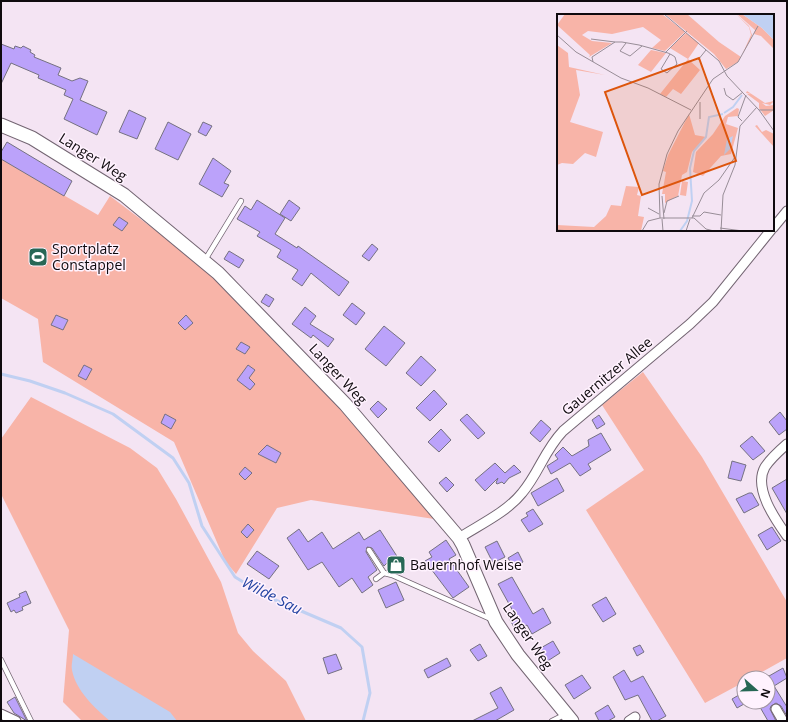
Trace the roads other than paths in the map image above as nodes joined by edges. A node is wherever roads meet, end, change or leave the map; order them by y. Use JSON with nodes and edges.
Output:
{"nodes":[{"id":1,"x":1,"y":125,"type":"edge"},
{"id":2,"x":241,"y":201,"type":"dead end"},
{"id":3,"x":787,"y":211,"type":"edge"},
{"id":4,"x":774,"y":227,"type":"edge"},
{"id":5,"x":770,"y":231,"type":"edge"},
{"id":6,"x":204,"y":261,"type":"junction"},
{"id":7,"x":787,"y":444,"type":"edge"},
{"id":8,"x":787,"y":536,"type":"edge"},
{"id":9,"x":459,"y":538,"type":"junction"},
{"id":10,"x":369,"y":550,"type":"dead end"},
{"id":11,"x":384,"y":573,"type":"junction"},
{"id":12,"x":376,"y":579,"type":"dead end"},
{"id":13,"x":496,"y":622,"type":"junction"},
{"id":14,"x":1,"y":660,"type":"edge"},
{"id":15,"x":776,"y":709,"type":"dead end"},
{"id":16,"x":1,"y":714,"type":"edge"},
{"id":17,"x":569,"y":718,"type":"edge"},
{"id":18,"x":16,"y":721,"type":"edge"},
{"id":19,"x":31,"y":721,"type":"edge"},
{"id":20,"x":552,"y":721,"type":"edge"},
{"id":21,"x":783,"y":721,"type":"edge"}],
"edges":[{"from":1,"to":6,"type":"street","name":"Langer Weg"},
{"from":2,"to":6,"type":"lane"},
{"from":3,"to":4,"type":"street","name":"Gauernitzer Allee"},
{"from":5,"to":9,"type":"street","name":"Gauernitzer Allee"},
{"from":6,"to":9,"type":"street","name":"Langer Weg"},
{"from":7,"to":8,"type":"street"},
{"from":9,"to":13,"type":"street","name":"Langer Weg"},
{"from":10,"to":11,"type":"lane"},
{"from":11,"to":12,"type":"lane"},
{"from":11,"to":13,"type":"lane"},
{"from":13,"to":17,"type":"street","name":"Langer Weg"},
{"from":14,"to":19,"type":"lane"},
{"from":15,"to":21,"type":"street"},
{"from":16,"to":18,"type":"street"},
{"from":17,"to":20,"type":"lane"}]}
